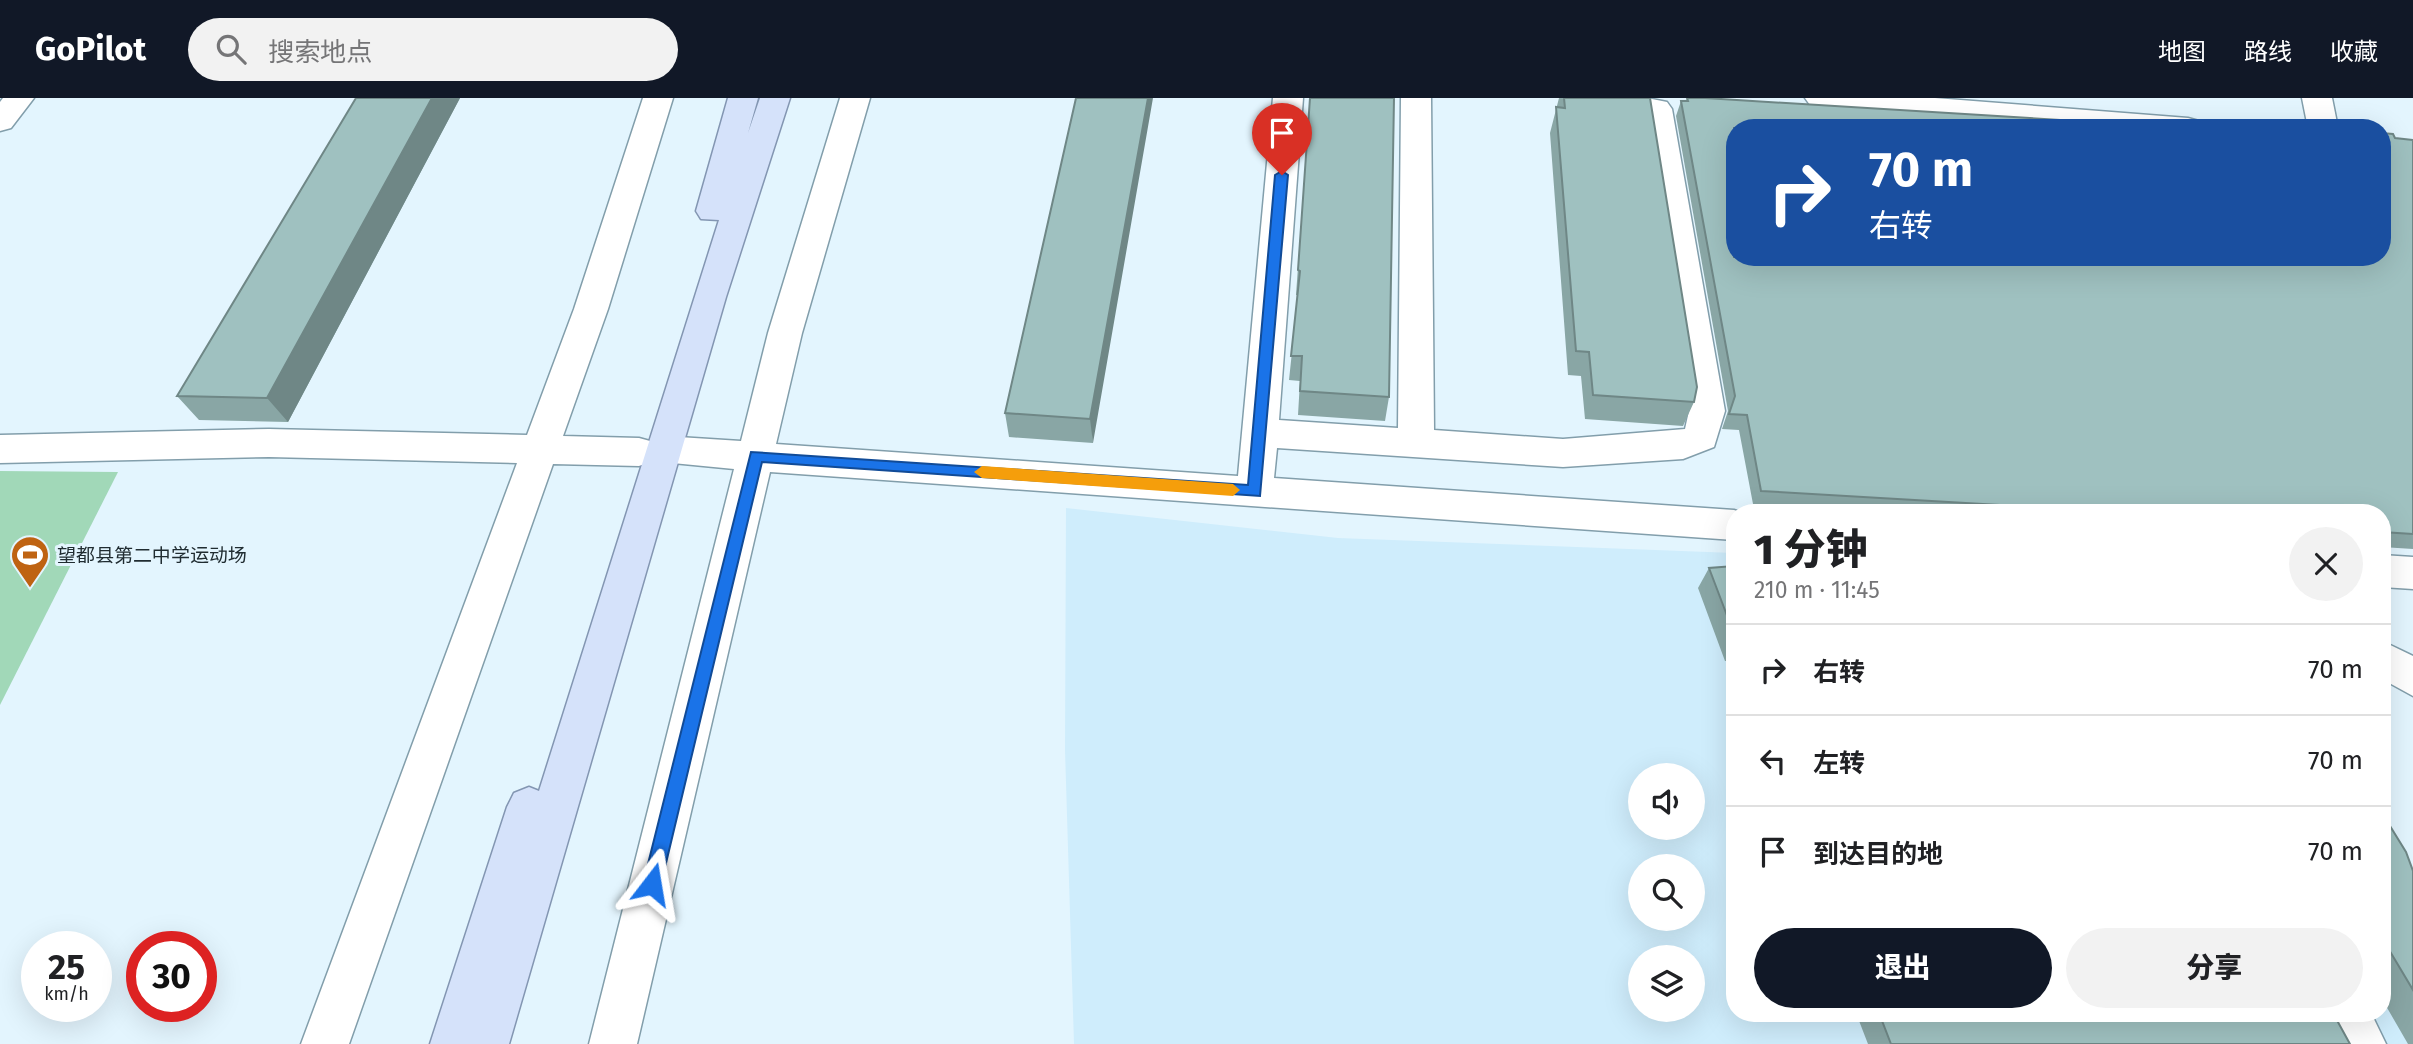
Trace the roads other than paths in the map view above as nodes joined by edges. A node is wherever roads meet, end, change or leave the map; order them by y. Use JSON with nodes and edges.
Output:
{"nodes":[{"id":1,"x":19,"y":98,"type":"edge"},
{"id":2,"x":658,"y":98,"type":"edge"},
{"id":3,"x":743,"y":98,"type":"edge"},
{"id":4,"x":775,"y":98,"type":"edge"},
{"id":5,"x":855,"y":98,"type":"edge"},
{"id":6,"x":1288,"y":98,"type":"edge"},
{"id":7,"x":1416,"y":98,"type":"edge"},
{"id":8,"x":1587,"y":98,"type":"edge"},
{"id":9,"x":1820,"y":98,"type":"edge"},
{"id":10,"x":2318,"y":98,"type":"edge"},
{"id":11,"x":2078,"y":119,"type":"edge"},
{"id":12,"x":2322,"y":119,"type":"edge"},
{"id":13,"x":0,"y":121,"type":"edge"},
{"id":14,"x":1260,"y":433,"type":"junction"},
{"id":15,"x":1416,"y":444,"type":"junction"},
{"id":16,"x":0,"y":449,"type":"edge"},
{"id":17,"x":540,"y":450,"type":"junction"},
{"id":18,"x":651,"y":451,"type":"junction"},
{"id":19,"x":756,"y":456,"type":"junction"},
{"id":20,"x":1255,"y":491,"type":"junction"},
{"id":21,"x":1726,"y":524,"type":"edge"},
{"id":22,"x":2391,"y":571,"type":"edge"},
{"id":23,"x":2413,"y":573,"type":"edge"},
{"id":24,"x":2391,"y":664,"type":"edge"},
{"id":25,"x":2413,"y":678,"type":"edge"},
{"id":26,"x":2349,"y":1022,"type":"edge"},
{"id":27,"x":325,"y":1044,"type":"edge"},
{"id":28,"x":454,"y":1044,"type":"edge"},
{"id":29,"x":485,"y":1044,"type":"edge"},
{"id":30,"x":614,"y":1044,"type":"edge"},
{"id":31,"x":2362,"y":1044,"type":"edge"}],
"edges":[{"from":1,"to":13,"type":"street"},
{"from":2,"to":17,"type":"street"},
{"from":3,"to":18,"type":"main road"},
{"from":4,"to":18,"type":"main road"},
{"from":5,"to":19,"type":"street"},
{"from":6,"to":14,"type":"street"},
{"from":7,"to":15,"type":"street"},
{"from":8,"to":15,"type":"street"},
{"from":9,"to":11,"type":"street"},
{"from":10,"to":12,"type":"street"},
{"from":14,"to":15,"type":"street"},
{"from":14,"to":20,"type":"street"},
{"from":16,"to":17,"type":"street"},
{"from":17,"to":18,"type":"street"},
{"from":17,"to":27,"type":"street"},
{"from":18,"to":19,"type":"street"},
{"from":18,"to":28,"type":"main road"},
{"from":18,"to":29,"type":"main road"},
{"from":19,"to":20,"type":"street"},
{"from":19,"to":30,"type":"street"},
{"from":20,"to":21,"type":"street"},
{"from":22,"to":23,"type":"street"},
{"from":24,"to":25,"type":"street"},
{"from":26,"to":31,"type":"street"}]}
